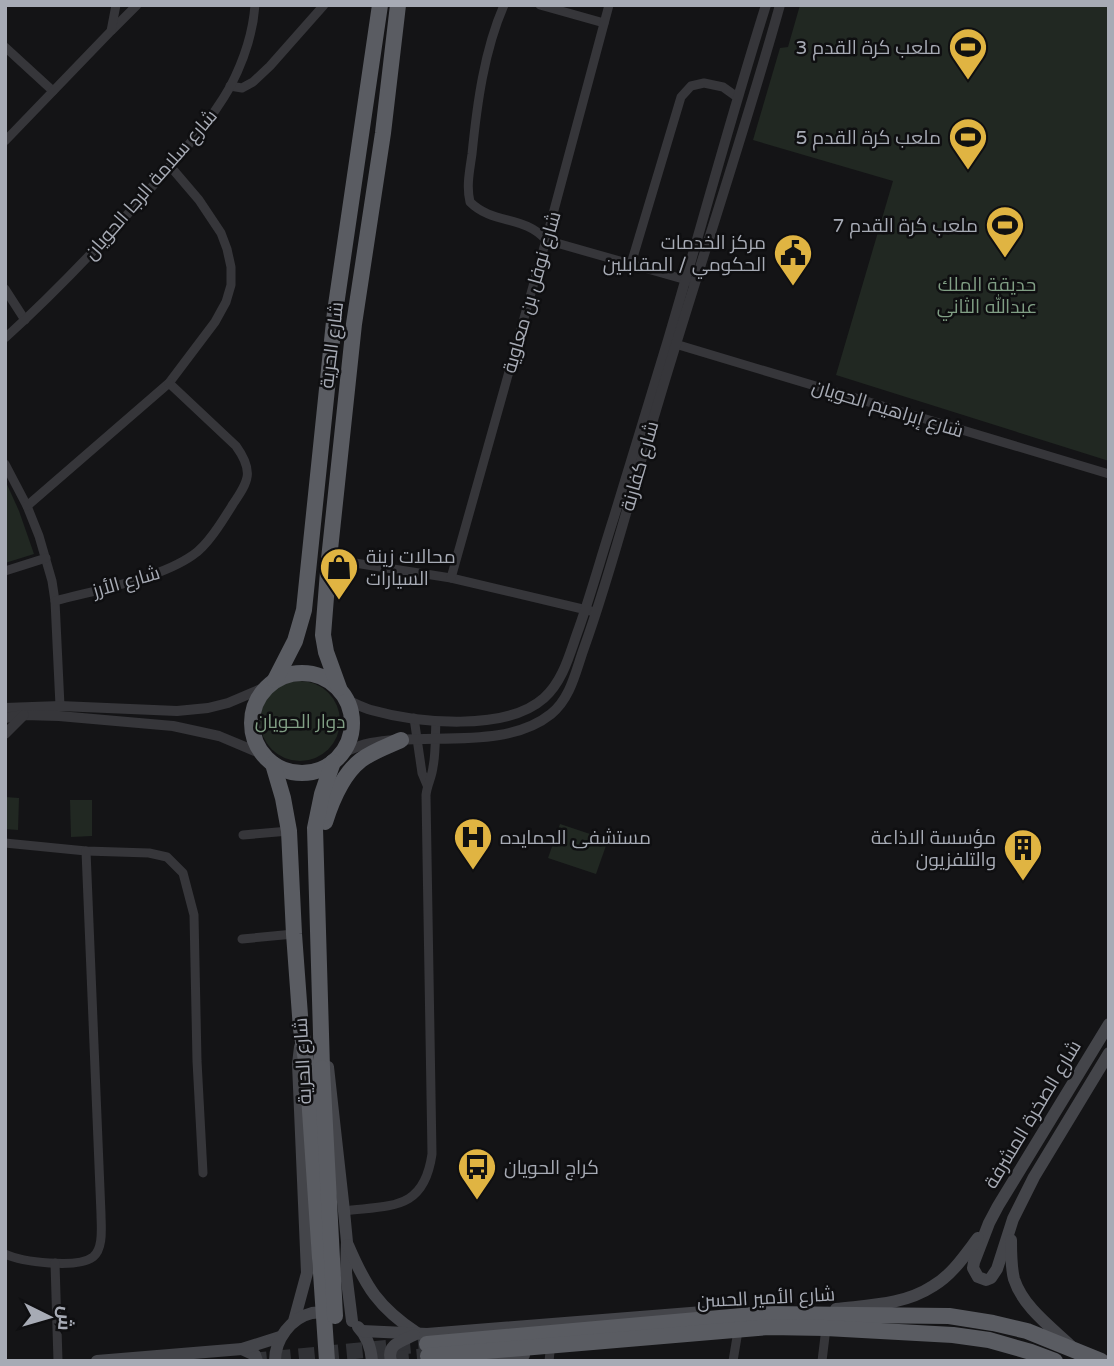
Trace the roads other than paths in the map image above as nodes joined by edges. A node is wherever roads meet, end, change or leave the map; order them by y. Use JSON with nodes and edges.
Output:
{"nodes":[{"id":1,"x":116,"y":5,"type":"edge"},
{"id":2,"x":137,"y":5,"type":"edge"},
{"id":3,"x":255,"y":5,"type":"edge"},
{"id":4,"x":324,"y":5,"type":"edge"},
{"id":5,"x":380,"y":5,"type":"edge"},
{"id":6,"x":398,"y":5,"type":"edge"},
{"id":7,"x":504,"y":5,"type":"edge"},
{"id":8,"x":540,"y":5,"type":"edge"},
{"id":9,"x":609,"y":5,"type":"edge"},
{"id":10,"x":766,"y":5,"type":"edge"},
{"id":11,"x":780,"y":5,"type":"edge"},
{"id":12,"x":604,"y":23,"type":"junction"},
{"id":13,"x":111,"y":31,"type":"junction"},
{"id":14,"x":5,"y":47,"type":"edge"},
{"id":15,"x":230,"y":86,"type":"junction"},
{"id":16,"x":53,"y":91,"type":"junction"},
{"id":17,"x":737,"y":97,"type":"junction"},
{"id":18,"x":5,"y":141,"type":"edge"},
{"id":19,"x":170,"y":166,"type":"junction"},
{"id":20,"x":546,"y":240,"type":"junction"},
{"id":21,"x":631,"y":264,"type":"junction"},
{"id":22,"x":690,"y":281,"type":"junction"},
{"id":23,"x":5,"y":289,"type":"edge"},
{"id":24,"x":25,"y":320,"type":"junction"},
{"id":25,"x":5,"y":338,"type":"edge"},
{"id":26,"x":672,"y":343,"type":"junction"},
{"id":27,"x":169,"y":383,"type":"junction"},
{"id":28,"x":5,"y":464,"type":"edge"},
{"id":29,"x":1109,"y":474,"type":"edge"},
{"id":30,"x":27,"y":506,"type":"junction"},
{"id":31,"x":46,"y":558,"type":"junction"},
{"id":32,"x":329,"y":559,"type":"junction"},
{"id":33,"x":5,"y":571,"type":"edge"},
{"id":34,"x":451,"y":578,"type":"junction"},
{"id":35,"x":55,"y":601,"type":"junction"},
{"id":36,"x":591,"y":611,"type":"junction"},
{"id":37,"x":271,"y":683,"type":"junction"},
{"id":38,"x":343,"y":694,"type":"junction"},
{"id":39,"x":9,"y":706,"type":"edge"},
{"id":40,"x":60,"y":706,"type":"junction"},
{"id":41,"x":24,"y":715,"type":"junction"},
{"id":42,"x":5,"y":718,"type":"edge"},
{"id":43,"x":414,"y":718,"type":"junction"},
{"id":44,"x":436,"y":721,"type":"junction"},
{"id":45,"x":5,"y":734,"type":"edge"},
{"id":46,"x":435,"y":738,"type":"junction"},
{"id":47,"x":409,"y":739,"type":"junction"},
{"id":48,"x":337,"y":758,"type":"junction"},
{"id":49,"x":268,"y":759,"type":"junction"},
{"id":50,"x":427,"y":785,"type":"junction"},
{"id":51,"x":289,"y":831,"type":"junction"},
{"id":52,"x":243,"y":835,"type":"dead end"},
{"id":53,"x":5,"y":843,"type":"edge"},
{"id":54,"x":86,"y":851,"type":"junction"},
{"id":55,"x":316,"y":865,"type":"junction"},
{"id":56,"x":294,"y":934,"type":"junction"},
{"id":57,"x":242,"y":939,"type":"dead end"},
{"id":58,"x":1109,"y":1024,"type":"edge"},
{"id":59,"x":301,"y":1029,"type":"junction"},
{"id":60,"x":321,"y":1030,"type":"junction"},
{"id":61,"x":1109,"y":1054,"type":"edge"},
{"id":62,"x":314,"y":1068,"type":"junction"},
{"id":63,"x":203,"y":1173,"type":"dead end"},
{"id":64,"x":344,"y":1211,"type":"junction"},
{"id":65,"x":1013,"y":1219,"type":"junction"},
{"id":66,"x":989,"y":1223,"type":"junction"},
{"id":67,"x":347,"y":1242,"type":"junction"},
{"id":68,"x":5,"y":1254,"type":"edge"},
{"id":69,"x":55,"y":1263,"type":"junction"},
{"id":70,"x":307,"y":1273,"type":"junction"},
{"id":71,"x":346,"y":1273,"type":"junction"},
{"id":72,"x":797,"y":1313,"type":"junction"},
{"id":73,"x":294,"y":1321,"type":"junction"},
{"id":74,"x":352,"y":1321,"type":"junction"},
{"id":75,"x":767,"y":1321,"type":"junction"},
{"id":76,"x":826,"y":1328,"type":"junction"},
{"id":77,"x":362,"y":1331,"type":"junction"},
{"id":78,"x":280,"y":1337,"type":"junction"},
{"id":79,"x":737,"y":1337,"type":"junction"},
{"id":80,"x":424,"y":1344,"type":"junction"},
{"id":81,"x":1073,"y":1348,"type":"junction"},
{"id":82,"x":242,"y":1349,"type":"junction"},
{"id":83,"x":549,"y":1357,"type":"edge"},
{"id":84,"x":58,"y":1361,"type":"edge"},
{"id":85,"x":97,"y":1361,"type":"edge"},
{"id":86,"x":257,"y":1361,"type":"edge"},
{"id":87,"x":275,"y":1361,"type":"edge"},
{"id":88,"x":327,"y":1361,"type":"edge"},
{"id":89,"x":338,"y":1361,"type":"edge"},
{"id":90,"x":372,"y":1361,"type":"edge"},
{"id":91,"x":391,"y":1361,"type":"edge"},
{"id":92,"x":475,"y":1361,"type":"edge"},
{"id":93,"x":733,"y":1361,"type":"edge"},
{"id":94,"x":822,"y":1361,"type":"edge"},
{"id":95,"x":1055,"y":1361,"type":"edge"},
{"id":96,"x":1101,"y":1361,"type":"edge"}],
"edges":[{"from":1,"to":13,"type":"street"},
{"from":2,"to":13,"type":"street"},
{"from":3,"to":15,"type":"street","name":"شارع سلامة الرجا الحويان"},
{"from":4,"to":15,"type":"street"},
{"from":5,"to":37,"type":"highway","name":"شارع الحرية"},
{"from":6,"to":32,"type":"highway","name":"شارع الحرية"},
{"from":7,"to":20,"type":"street"},
{"from":8,"to":12,"type":"street"},
{"from":9,"to":12,"type":"street","name":"شارع نوفل بن معاوية"},
{"from":10,"to":17,"type":"street","name":"شارع كفارنة"},
{"from":11,"to":22,"type":"street","name":"شارع كفارنة"},
{"from":12,"to":20,"type":"street","name":"شارع نوفل بن معاوية"},
{"from":13,"to":16,"type":"street"},
{"from":14,"to":16,"type":"street"},
{"from":15,"to":19,"type":"street","name":"شارع سلامة الرجا الحويان"},
{"from":16,"to":18,"type":"street"},
{"from":17,"to":21,"type":"street"},
{"from":17,"to":22,"type":"street","name":"شارع كفارنة"},
{"from":19,"to":24,"type":"street","name":"شارع سلامة الرجا الحويان"},
{"from":19,"to":27,"type":"street"},
{"from":20,"to":21,"type":"street"},
{"from":20,"to":34,"type":"street","name":"شارع نوفل بن معاوية"},
{"from":21,"to":22,"type":"street"},
{"from":22,"to":26,"type":"street","name":"شارع كفارنة"},
{"from":23,"to":24,"type":"street"},
{"from":24,"to":25,"type":"street","name":"شارع سلامة الرجا الحويان"},
{"from":26,"to":29,"type":"street","name":"شارع إبراهيم الحويان"},
{"from":26,"to":36,"type":"street","name":"شارع كفارنة"},
{"from":27,"to":30,"type":"street"},
{"from":27,"to":35,"type":"street","name":"شارع الأرز"},
{"from":28,"to":30,"type":"street"},
{"from":30,"to":31,"type":"street"},
{"from":31,"to":33,"type":"street"},
{"from":31,"to":35,"type":"street"},
{"from":32,"to":34,"type":"street"},
{"from":32,"to":38,"type":"highway","name":"شارع الحرية"},
{"from":34,"to":36,"type":"street"},
{"from":35,"to":40,"type":"street"},
{"from":36,"to":44,"type":"street","name":"شارع كفارنة"},
{"from":36,"to":46,"type":"street","name":"شارع كفارنة"},
{"from":37,"to":38,"type":"highway"},
{"from":37,"to":40,"type":"street"},
{"from":37,"to":49,"type":"highway"},
{"from":38,"to":43,"type":"street","name":"شارع كفارنة"},
{"from":38,"to":48,"type":"highway"},
{"from":39,"to":40,"type":"street"},
{"from":41,"to":42,"type":"street"},
{"from":41,"to":45,"type":"street"},
{"from":41,"to":49,"type":"street"},
{"from":43,"to":44,"type":"street","name":"شارع كفارنة"},
{"from":43,"to":47,"type":"street"},
{"from":44,"to":46,"type":"street"},
{"from":46,"to":47,"type":"street","name":"شارع كفارنة"},
{"from":46,"to":50,"type":"street"},
{"from":47,"to":48,"type":"street","name":"شارع كفارنة"},
{"from":47,"to":50,"type":"street"},
{"from":47,"to":55,"type":"highway"},
{"from":48,"to":49,"type":"highway"},
{"from":48,"to":55,"type":"highway","name":"شارع الحرية"},
{"from":49,"to":51,"type":"highway","name":"شارع الحرية"},
{"from":50,"to":64,"type":"street"},
{"from":51,"to":52,"type":"street"},
{"from":51,"to":56,"type":"highway","name":"شارع الحرية"},
{"from":53,"to":54,"type":"street"},
{"from":54,"to":63,"type":"street"},
{"from":54,"to":69,"type":"street"},
{"from":55,"to":60,"type":"highway","name":"شارع الحرية"},
{"from":56,"to":57,"type":"street"},
{"from":56,"to":59,"type":"highway","name":"شارع الحرية"},
{"from":58,"to":66,"type":"main road","name":"شارع الصخرة المشرفة"},
{"from":59,"to":62,"type":"highway","name":"شارع الحرية"},
{"from":59,"to":70,"type":"main road"},
{"from":60,"to":62,"type":"highway","name":"شارع الحرية"},
{"from":60,"to":64,"type":"main road"},
{"from":61,"to":65,"type":"main road","name":"شارع الصخرة المشرفة"},
{"from":62,"to":88,"type":"highway","name":"شارع الحرية","bridge":true},
{"from":62,"to":89,"type":"highway","name":"شارع الحرية","bridge":true},
{"from":64,"to":67,"type":"main road"},
{"from":65,"to":66,"type":"main road"},
{"from":65,"to":81,"type":"main road"},
{"from":66,"to":72,"type":"main road"},
{"from":67,"to":71,"type":"main road"},
{"from":67,"to":80,"type":"main road"},
{"from":68,"to":69,"type":"street"},
{"from":69,"to":84,"type":"street"},
{"from":70,"to":71,"type":"main road"},
{"from":70,"to":73,"type":"main road"},
{"from":71,"to":74,"type":"main road"},
{"from":72,"to":75,"type":"highway","name":"شارع الأمير الحسن"},
{"from":72,"to":81,"type":"highway","name":"شارع الأمير الحسن"},
{"from":73,"to":74,"type":"main road"},
{"from":73,"to":78,"type":"main road"},
{"from":74,"to":77,"type":"main road"},
{"from":75,"to":76,"type":"highway","name":"شارع الأمير الحسن"},
{"from":75,"to":79,"type":"main road"},
{"from":75,"to":80,"type":"highway","name":"شارع الأمير الحسن"},
{"from":75,"to":80,"type":"main road"},
{"from":76,"to":94,"type":"street"},
{"from":76,"to":95,"type":"highway","name":"شارع الأمير الحسن"},
{"from":77,"to":80,"type":"main road"},
{"from":77,"to":90,"type":"main road"},
{"from":78,"to":82,"type":"main road"},
{"from":78,"to":87,"type":"main road"},
{"from":79,"to":83,"type":"main road"},
{"from":79,"to":93,"type":"street"},
{"from":80,"to":91,"type":"main road"},
{"from":81,"to":96,"type":"highway","name":"شارع الأمير الحسن"},
{"from":82,"to":85,"type":"main road"},
{"from":82,"to":86,"type":"main road"},
{"from":83,"to":92,"type":"main road"}]}
